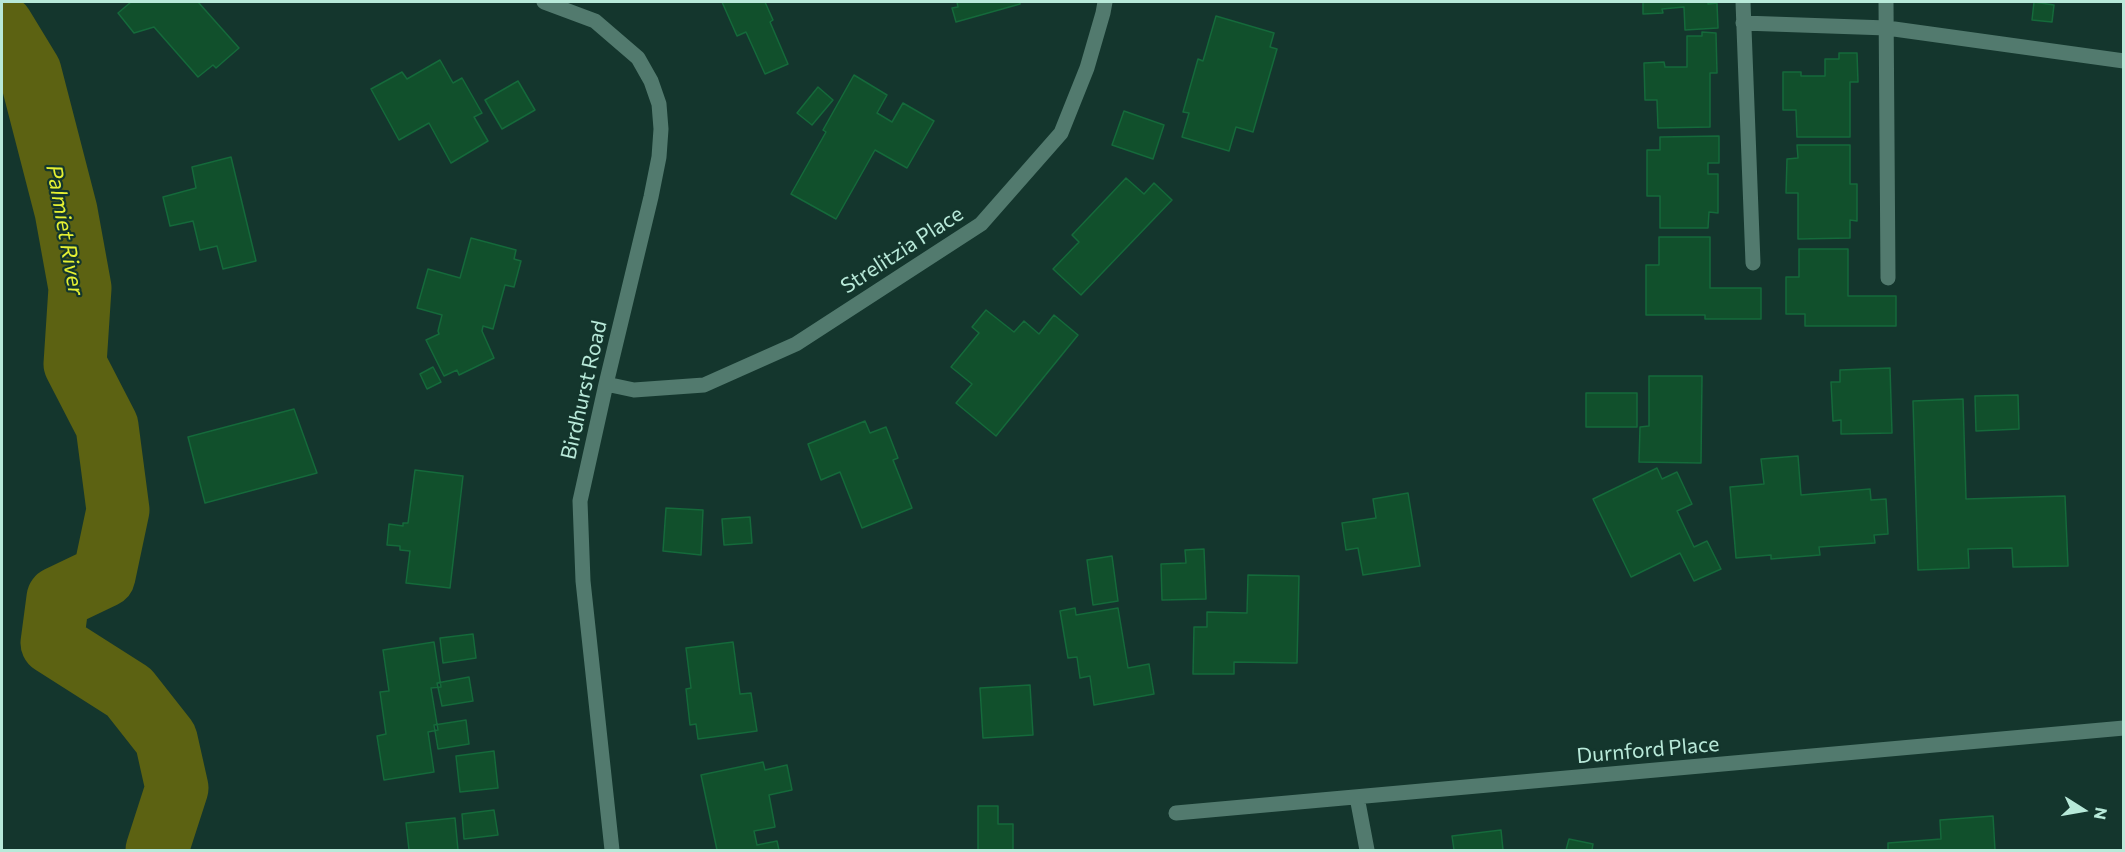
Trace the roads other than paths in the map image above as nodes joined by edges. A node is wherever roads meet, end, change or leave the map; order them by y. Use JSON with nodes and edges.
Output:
{"nodes":[{"id":1,"x":544,"y":2,"type":"edge"},
{"id":2,"x":1105,"y":2,"type":"edge"},
{"id":3,"x":1743,"y":2,"type":"edge"},
{"id":4,"x":1886,"y":2,"type":"edge"},
{"id":5,"x":1743,"y":23,"type":"junction"},
{"id":6,"x":1887,"y":28,"type":"junction"},
{"id":7,"x":2124,"y":62,"type":"edge"},
{"id":8,"x":1753,"y":263,"type":"dead end"},
{"id":9,"x":1888,"y":278,"type":"dead end"},
{"id":10,"x":606,"y":384,"type":"junction"},
{"id":11,"x":2124,"y":728,"type":"edge"},
{"id":12,"x":1358,"y":797,"type":"junction"},
{"id":13,"x":1176,"y":813,"type":"dead end"},
{"id":14,"x":612,"y":850,"type":"edge"},
{"id":15,"x":1367,"y":850,"type":"edge"}],
"edges":[{"from":1,"to":10,"type":"street","name":"Birdhurst Road"},
{"from":2,"to":10,"type":"street","name":"Strelitzia Place"},
{"from":3,"to":5,"type":"street"},
{"from":4,"to":6,"type":"street"},
{"from":5,"to":6,"type":"street"},
{"from":5,"to":8,"type":"street"},
{"from":6,"to":7,"type":"street"},
{"from":6,"to":9,"type":"street"},
{"from":10,"to":14,"type":"street","name":"Birdhurst Road"},
{"from":11,"to":12,"type":"street","name":"Durnford Place"},
{"from":12,"to":13,"type":"street","name":"Durnford Place"},
{"from":12,"to":15,"type":"street"}]}
